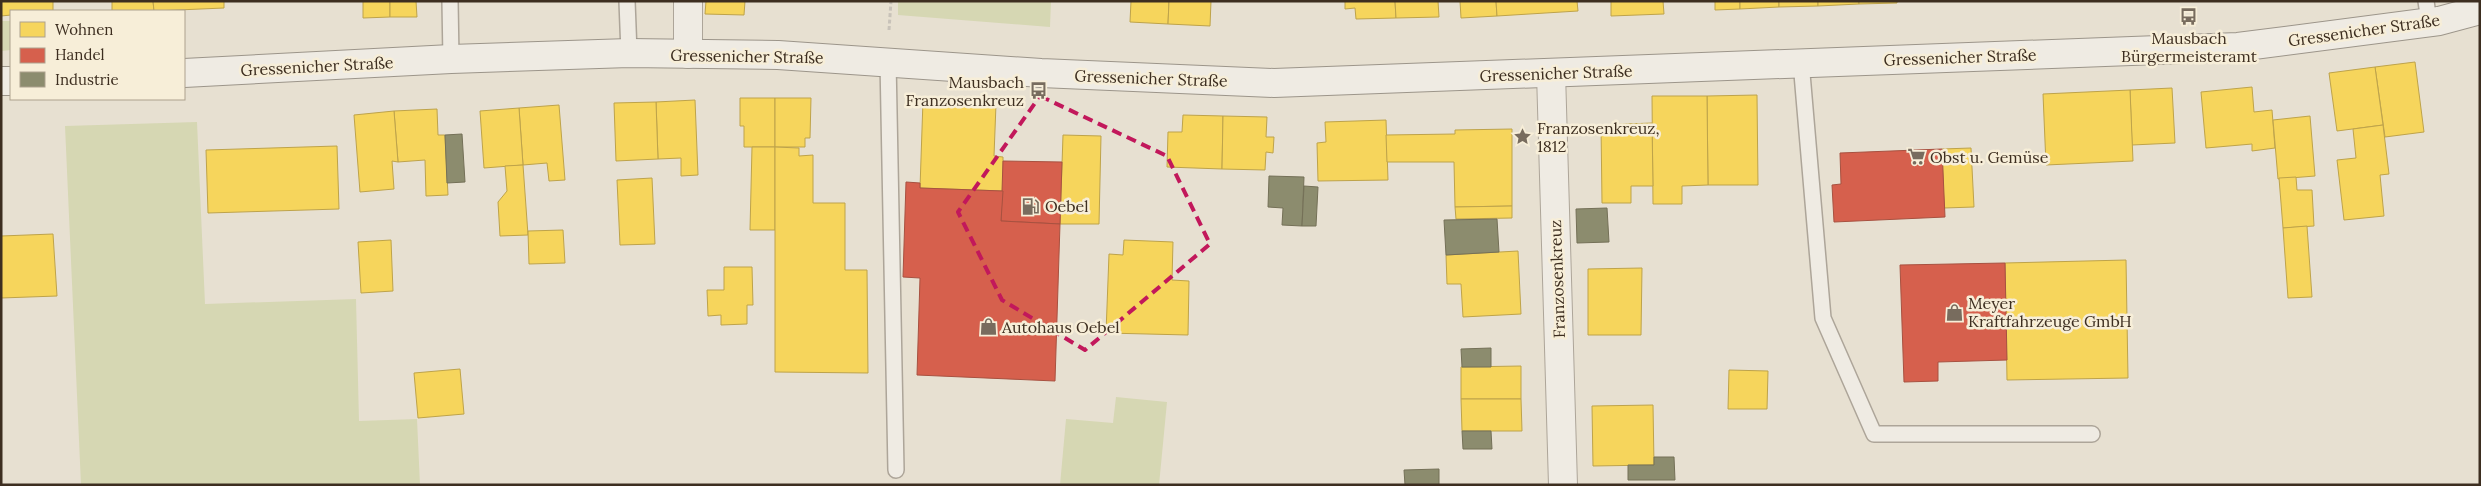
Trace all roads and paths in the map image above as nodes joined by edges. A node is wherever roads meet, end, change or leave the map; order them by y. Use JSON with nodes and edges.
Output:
{"nodes":[{"id":1,"x":450,"y":1,"type":"edge"},
{"id":2,"x":627,"y":1,"type":"edge"},
{"id":3,"x":688,"y":1,"type":"edge"},
{"id":4,"x":2480,"y":10,"type":"edge"},
{"id":5,"x":2427,"y":12,"type":"edge"},
{"id":6,"x":629,"y":54,"type":"junction"},
{"id":7,"x":688,"y":54,"type":"junction"},
{"id":8,"x":451,"y":60,"type":"junction"},
{"id":9,"x":888,"y":61,"type":"junction"},
{"id":10,"x":1801,"y":62,"type":"junction"},
{"id":11,"x":185,"y":73,"type":"edge"},
{"id":12,"x":1551,"y":73,"type":"junction"},
{"id":13,"x":2092,"y":434,"type":"dead end"},
{"id":14,"x":896,"y":470,"type":"dead end"},
{"id":15,"x":1563,"y":485,"type":"edge"}],
"edges":[{"from":1,"to":8,"type":"lane"},
{"from":2,"to":6,"type":"lane"},
{"from":3,"to":7,"type":"main road"},
{"from":4,"to":5,"type":"main road","name":"Gressenicher Straße"},
{"from":5,"to":10,"type":"main road","name":"Gressenicher Straße"},
{"from":6,"to":7,"type":"main road","name":"Gressenicher Straße"},
{"from":6,"to":8,"type":"main road","name":"Gressenicher Straße"},
{"from":7,"to":9,"type":"main road","name":"Gressenicher Straße"},
{"from":8,"to":11,"type":"main road","name":"Gressenicher Straße"},
{"from":9,"to":12,"type":"main road","name":"Gressenicher Straße"},
{"from":9,"to":14,"type":"lane"},
{"from":10,"to":12,"type":"main road","name":"Gressenicher Straße"},
{"from":10,"to":13,"type":"lane"},
{"from":12,"to":15,"type":"main road","name":"Franzosenkreuz"}]}
